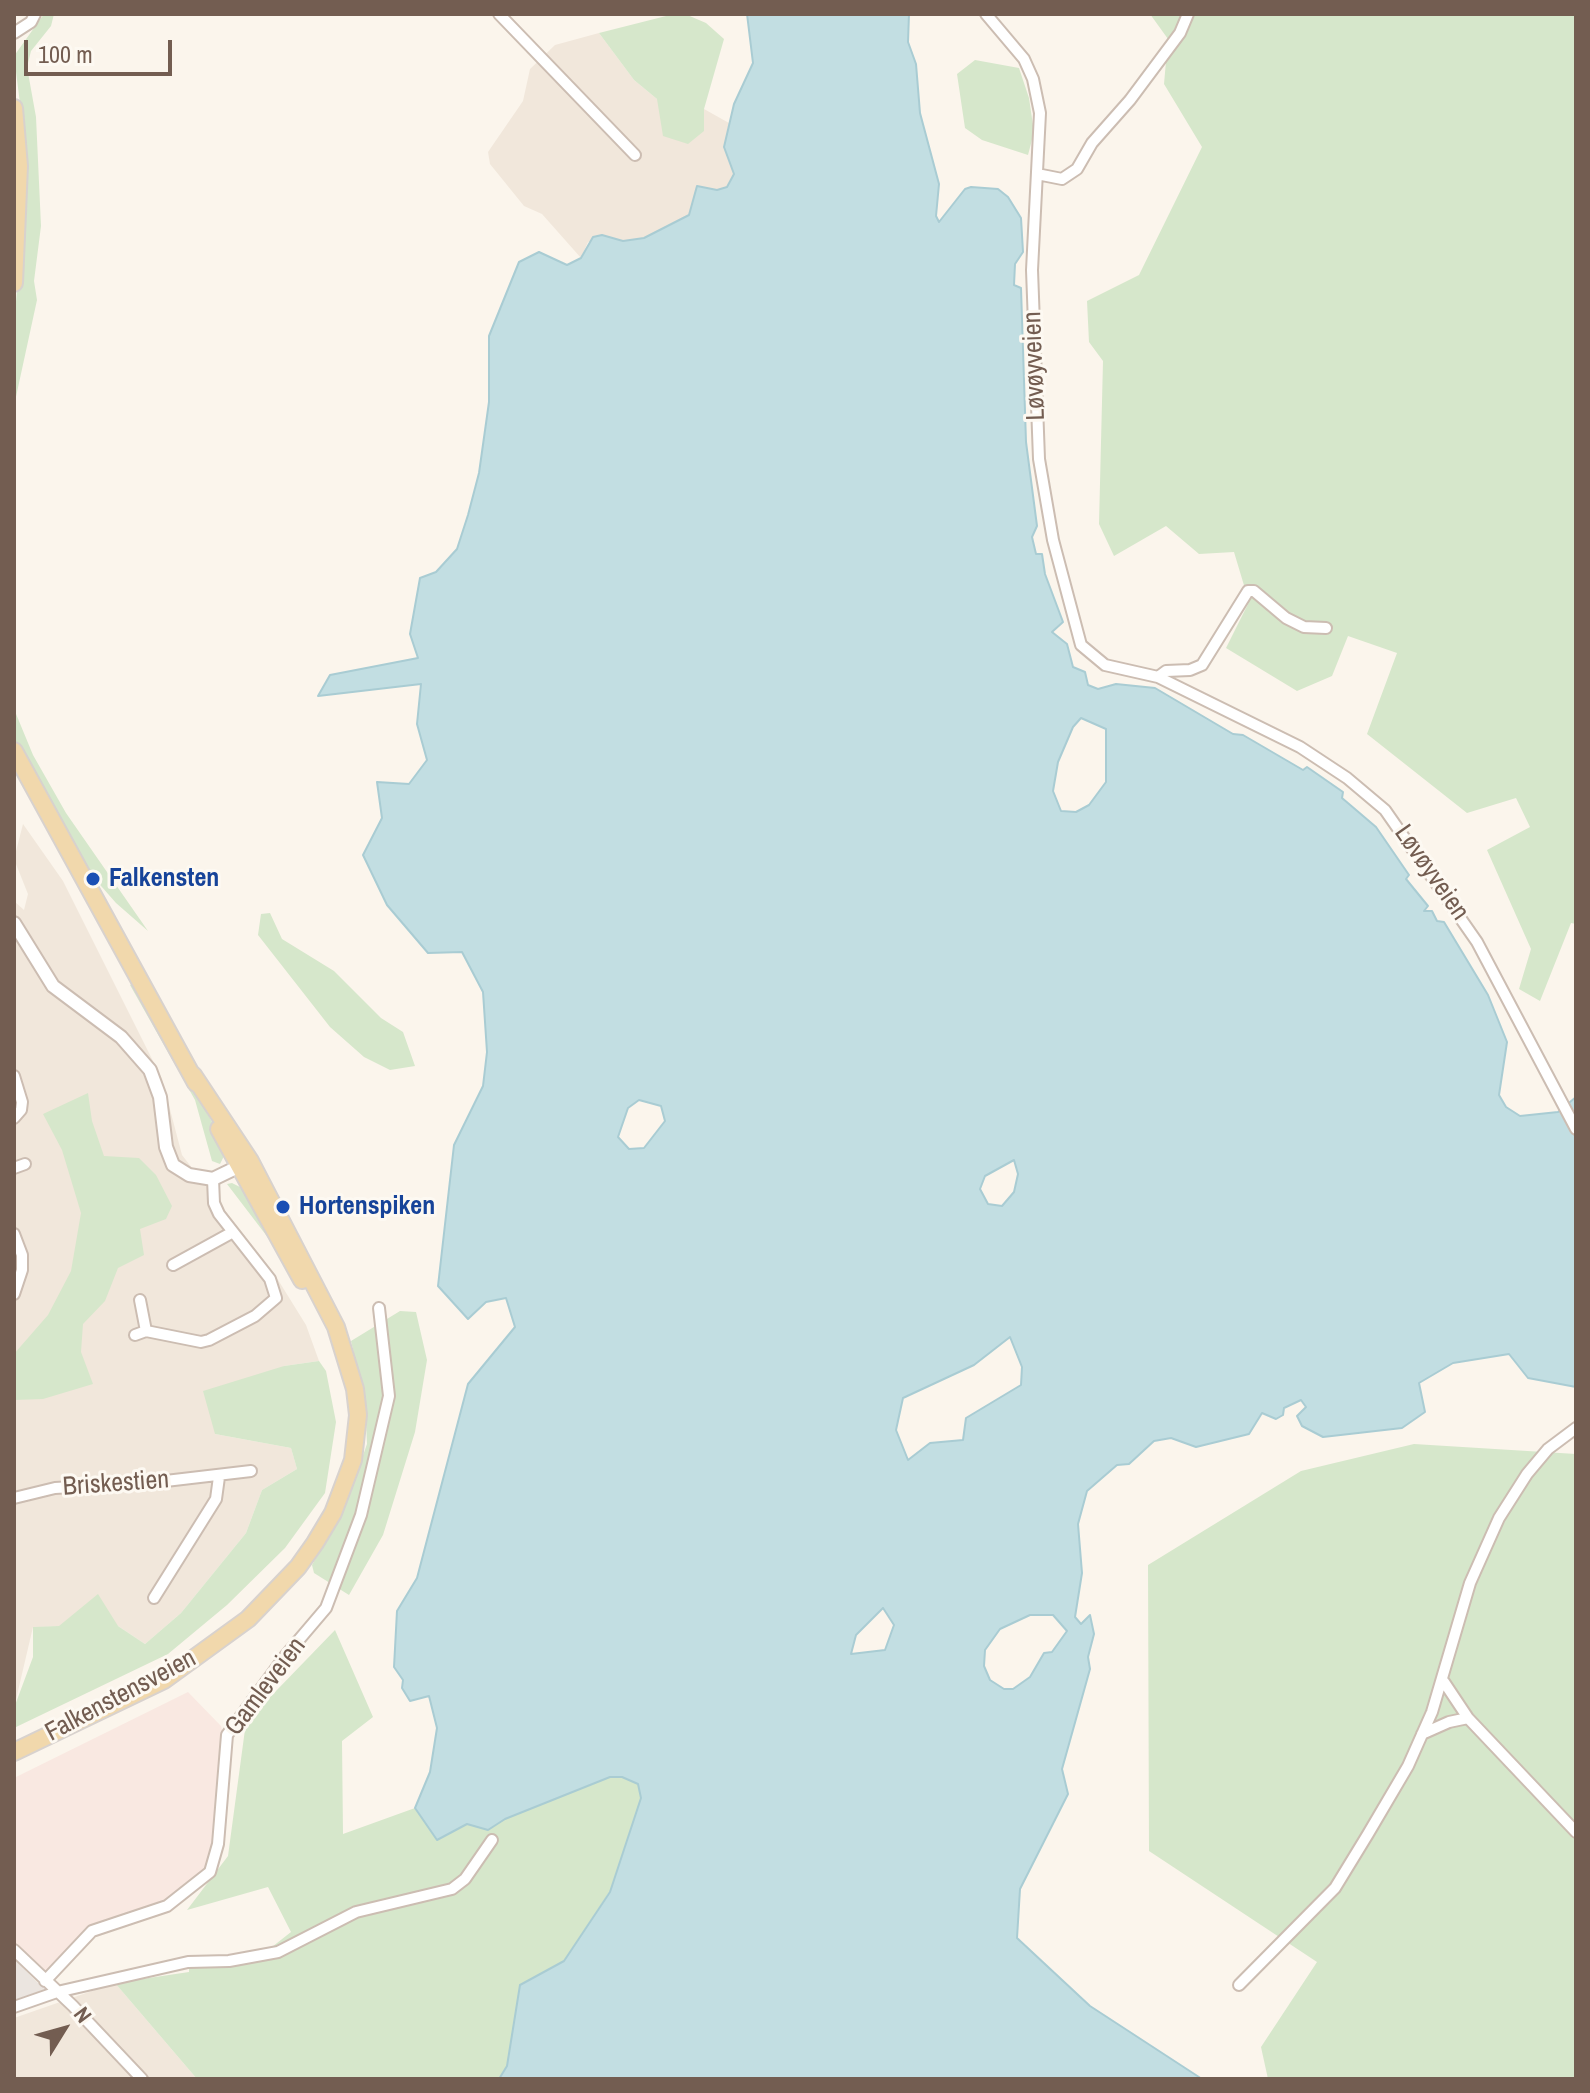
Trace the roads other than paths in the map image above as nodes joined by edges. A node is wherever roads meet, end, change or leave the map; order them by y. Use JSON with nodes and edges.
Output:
{"nodes":[{"id":1,"x":35,"y":14,"type":"edge"},
{"id":2,"x":499,"y":14,"type":"edge"},
{"id":3,"x":986,"y":14,"type":"edge"},
{"id":4,"x":1188,"y":14,"type":"edge"},
{"id":5,"x":14,"y":33,"type":"edge"},
{"id":6,"x":14,"y":108,"type":"edge"},
{"id":7,"x":635,"y":155,"type":"dead end"},
{"id":8,"x":1037,"y":174,"type":"junction"},
{"id":9,"x":14,"y":283,"type":"edge"},
{"id":10,"x":1326,"y":628,"type":"dead end"},
{"id":11,"x":1158,"y":677,"type":"junction"},
{"id":12,"x":14,"y":751,"type":"edge"},
{"id":13,"x":14,"y":923,"type":"edge"},
{"id":14,"x":14,"y":1076,"type":"edge"},
{"id":15,"x":14,"y":1118,"type":"edge"},
{"id":16,"x":1576,"y":1129,"type":"edge"},
{"id":17,"x":245,"y":1164,"type":"junction"},
{"id":18,"x":213,"y":1179,"type":"junction"},
{"id":19,"x":233,"y":1232,"type":"junction"},
{"id":20,"x":14,"y":1234,"type":"edge"},
{"id":21,"x":173,"y":1265,"type":"dead end"},
{"id":22,"x":14,"y":1294,"type":"edge"},
{"id":23,"x":140,"y":1300,"type":"dead end"},
{"id":24,"x":379,"y":1308,"type":"dead end"},
{"id":25,"x":1576,"y":1428,"type":"edge"},
{"id":26,"x":251,"y":1471,"type":"dead end"},
{"id":27,"x":219,"y":1477,"type":"junction"},
{"id":28,"x":14,"y":1498,"type":"edge"},
{"id":29,"x":154,"y":1598,"type":"dead end"},
{"id":30,"x":1444,"y":1682,"type":"junction"},
{"id":31,"x":1468,"y":1718,"type":"junction"},
{"id":32,"x":1422,"y":1734,"type":"junction"},
{"id":33,"x":14,"y":1752,"type":"edge"},
{"id":34,"x":1576,"y":1832,"type":"edge"},
{"id":35,"x":492,"y":1840,"type":"dead end"},
{"id":36,"x":14,"y":1950,"type":"edge"},
{"id":37,"x":45,"y":1981,"type":"junction"},
{"id":38,"x":1239,"y":1985,"type":"dead end"},
{"id":39,"x":57,"y":1992,"type":"junction"},
{"id":40,"x":14,"y":2007,"type":"edge"},
{"id":41,"x":142,"y":2079,"type":"edge"}],
"edges":[{"from":1,"to":5,"type":"street"},
{"from":2,"to":7,"type":"street"},
{"from":3,"to":8,"type":"street","name":"Løvøyveien"},
{"from":4,"to":8,"type":"street"},
{"from":6,"to":9,"type":"main road"},
{"from":8,"to":11,"type":"street","name":"Løvøyveien"},
{"from":10,"to":11,"type":"street","name":"Løvøyveien"},
{"from":11,"to":16,"type":"street","name":"Løvøyveien"},
{"from":12,"to":17,"type":"main road","name":"Falkenstensveien"},
{"from":13,"to":18,"type":"street"},
{"from":14,"to":15,"type":"street"},
{"from":17,"to":18,"type":"street"},
{"from":17,"to":33,"type":"main road","name":"Falkenstensveien"},
{"from":18,"to":19,"type":"street"},
{"from":19,"to":21,"type":"street"},
{"from":19,"to":23,"type":"street"},
{"from":20,"to":22,"type":"street"},
{"from":24,"to":37,"type":"street","name":"Gamleveien"},
{"from":25,"to":30,"type":"street"},
{"from":26,"to":27,"type":"street","name":"Briskestien"},
{"from":27,"to":28,"type":"street","name":"Briskestien"},
{"from":27,"to":29,"type":"street"},
{"from":30,"to":31,"type":"street"},
{"from":30,"to":32,"type":"street"},
{"from":31,"to":32,"type":"street"},
{"from":31,"to":34,"type":"street"},
{"from":32,"to":38,"type":"street"},
{"from":35,"to":39,"type":"street"},
{"from":36,"to":37,"type":"street"},
{"from":37,"to":39,"type":"street"},
{"from":39,"to":40,"type":"street"},
{"from":39,"to":41,"type":"street"}]}
